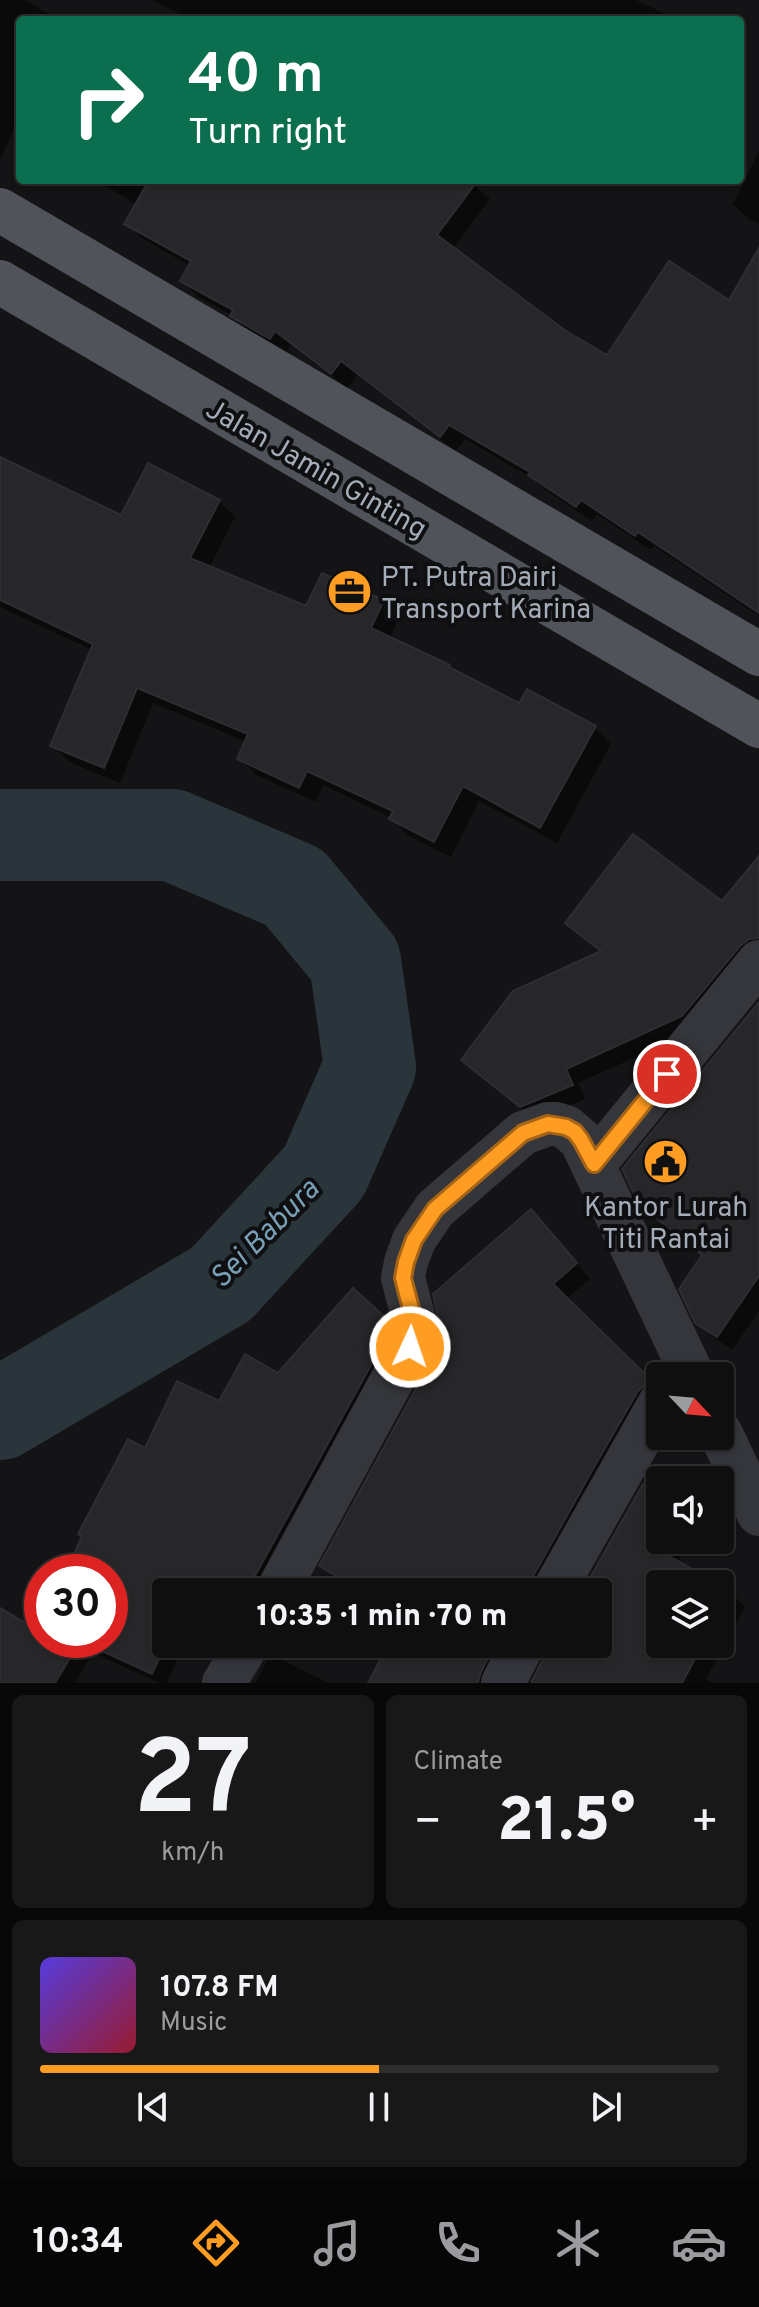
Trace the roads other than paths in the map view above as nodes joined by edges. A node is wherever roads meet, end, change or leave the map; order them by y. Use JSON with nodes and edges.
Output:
{"nodes":[{"id":1,"x":0,"y":210,"type":"edge"},
{"id":2,"x":0,"y":282,"type":"edge"},
{"id":3,"x":755,"y":646,"type":"edge"},
{"id":4,"x":759,"y":726,"type":"edge"},
{"id":5,"x":759,"y":962,"type":"edge"},
{"id":6,"x":594,"y":1164,"type":"junction"},
{"id":7,"x":681,"y":1362,"type":"edge"},
{"id":8,"x":646,"y":1428,"type":"edge"},
{"id":9,"x":729,"y":1450,"type":"edge"},
{"id":10,"x":759,"y":1514,"type":"edge"},
{"id":11,"x":285,"y":1578,"type":"edge"},
{"id":12,"x":561,"y":1578,"type":"edge"},
{"id":13,"x":239,"y":1658,"type":"edge"},
{"id":14,"x":516,"y":1658,"type":"edge"},
{"id":15,"x":224,"y":1683,"type":"edge"},
{"id":16,"x":503,"y":1683,"type":"edge"}],
"edges":[{"from":1,"to":3,"type":"main road"},
{"from":2,"to":4,"type":"main road","name":"Jalan Jamin Ginting"},
{"from":5,"to":6,"type":"street"},
{"from":6,"to":7,"type":"street"},
{"from":6,"to":11,"type":"street"},
{"from":8,"to":12,"type":"street"},
{"from":9,"to":10,"type":"street"},
{"from":13,"to":15,"type":"street"},
{"from":14,"to":16,"type":"street"}]}
